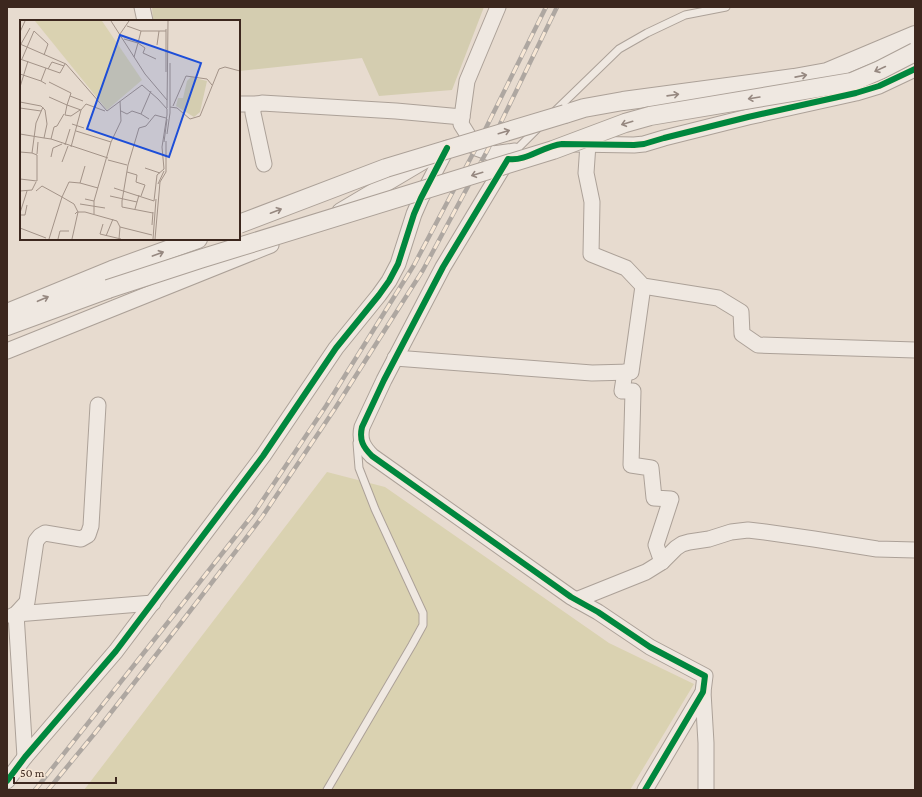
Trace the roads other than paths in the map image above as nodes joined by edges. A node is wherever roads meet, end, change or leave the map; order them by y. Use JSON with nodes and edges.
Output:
{"nodes":[{"id":1,"x":142,"y":7,"type":"edge"},
{"id":2,"x":498,"y":7,"type":"edge"},
{"id":3,"x":726,"y":7,"type":"edge"},
{"id":4,"x":145,"y":20,"type":"edge"},
{"id":5,"x":915,"y":35,"type":"edge"},
{"id":6,"x":915,"y":52,"type":"edge"},
{"id":7,"x":915,"y":69,"type":"edge"},
{"id":8,"x":240,"y":104,"type":"edge"},
{"id":9,"x":257,"y":104,"type":"junction"},
{"id":10,"x":462,"y":118,"type":"junction"},
{"id":11,"x":469,"y":135,"type":"junction"},
{"id":12,"x":588,"y":144,"type":"junction"},
{"id":13,"x":447,"y":148,"type":"junction"},
{"id":14,"x":511,"y":155,"type":"junction"},
{"id":15,"x":264,"y":164,"type":"dead end"},
{"id":16,"x":240,"y":224,"type":"edge"},
{"id":17,"x":195,"y":240,"type":"edge"},
{"id":18,"x":643,"y":286,"type":"junction"},
{"id":19,"x":7,"y":313,"type":"edge"},
{"id":20,"x":7,"y":326,"type":"edge"},
{"id":21,"x":915,"y":350,"type":"edge"},
{"id":22,"x":7,"y":351,"type":"edge"},
{"id":23,"x":395,"y":358,"type":"junction"},
{"id":24,"x":625,"y":372,"type":"junction"},
{"id":25,"x":98,"y":405,"type":"dead end"},
{"id":26,"x":360,"y":435,"type":"junction"},
{"id":27,"x":915,"y":550,"type":"edge"},
{"id":28,"x":662,"y":562,"type":"junction"},
{"id":29,"x":576,"y":600,"type":"junction"},
{"id":30,"x":152,"y":603,"type":"junction"},
{"id":31,"x":11,"y":616,"type":"edge"},
{"id":32,"x":703,"y":692,"type":"junction"},
{"id":33,"x":25,"y":758,"type":"junction"},
{"id":34,"x":7,"y":781,"type":"edge"},
{"id":35,"x":328,"y":790,"type":"edge"},
{"id":36,"x":645,"y":790,"type":"edge"},
{"id":37,"x":706,"y":790,"type":"edge"}],
"edges":[{"from":1,"to":4,"type":"street"},
{"from":2,"to":10,"type":"street"},
{"from":3,"to":14,"type":"lane"},
{"from":16,"to":5,"type":"street","one_way":true,"bridge":true},
{"from":6,"to":20,"type":"street","one_way":true,"bridge":true},
{"from":7,"to":12,"type":"street"},
{"from":8,"to":9,"type":"street"},
{"from":9,"to":10,"type":"street"},
{"from":9,"to":15,"type":"street"},
{"from":10,"to":11,"type":"street"},
{"from":11,"to":13,"type":"street"},
{"from":11,"to":14,"type":"street"},
{"from":12,"to":14,"type":"street"},
{"from":12,"to":18,"type":"street"},
{"from":13,"to":22,"type":"street"},
{"from":13,"to":30,"type":"street"},
{"from":14,"to":23,"type":"street"},
{"from":19,"to":17,"type":"street","one_way":true},
{"from":18,"to":21,"type":"street"},
{"from":18,"to":24,"type":"street"},
{"from":23,"to":24,"type":"street"},
{"from":23,"to":26,"type":"street"},
{"from":24,"to":28,"type":"street"},
{"from":25,"to":31,"type":"street"},
{"from":26,"to":29,"type":"street"},
{"from":26,"to":35,"type":"lane"},
{"from":27,"to":28,"type":"street"},
{"from":28,"to":29,"type":"street"},
{"from":29,"to":32,"type":"street"},
{"from":30,"to":31,"type":"street"},
{"from":30,"to":33,"type":"street"},
{"from":31,"to":33,"type":"street"},
{"from":32,"to":36,"type":"street"},
{"from":32,"to":37,"type":"street"},
{"from":33,"to":34,"type":"street"}]}
